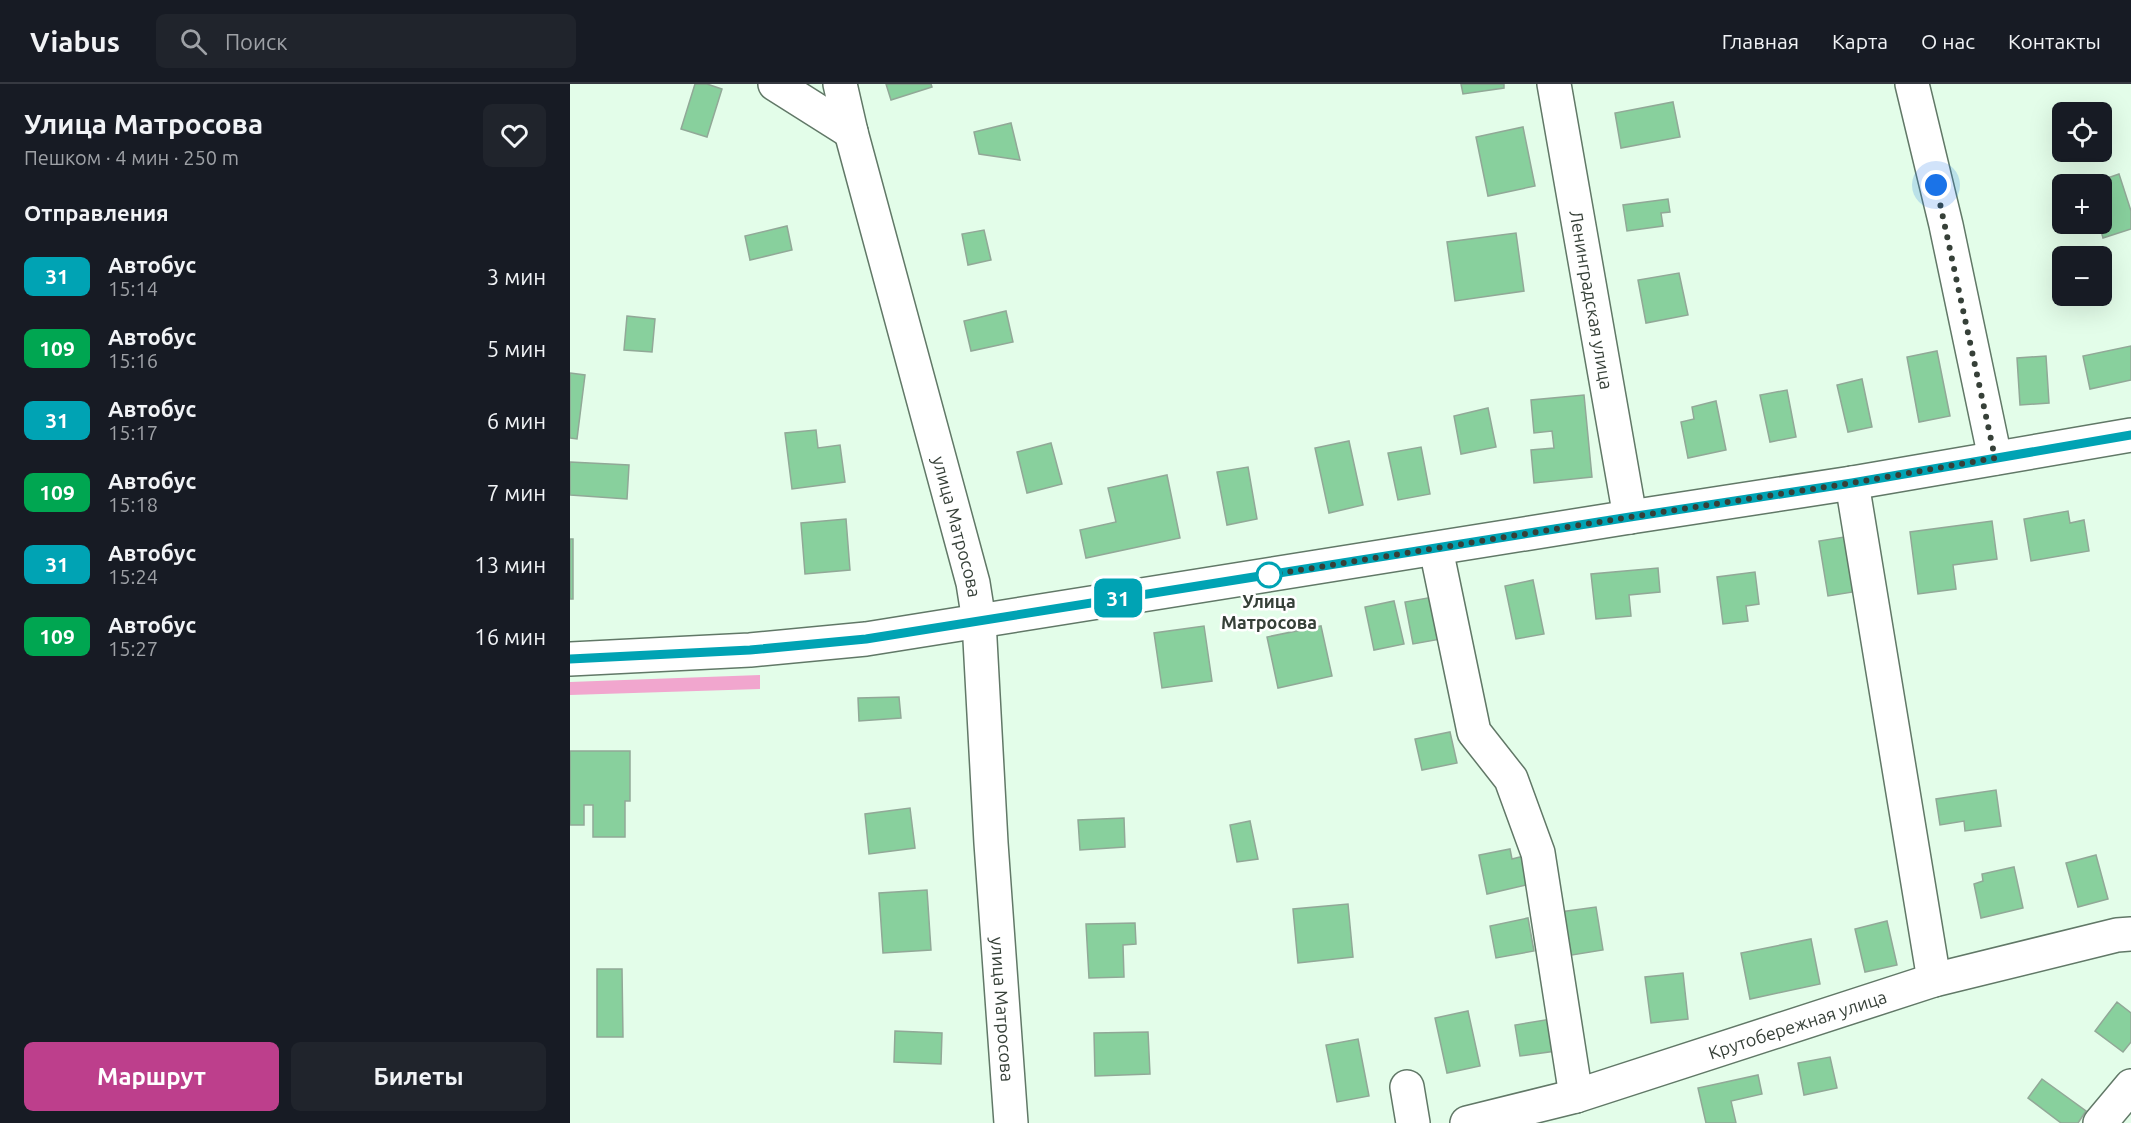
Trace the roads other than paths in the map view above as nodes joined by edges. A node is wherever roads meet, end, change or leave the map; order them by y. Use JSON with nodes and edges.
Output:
{"nodes":[{"id":1,"x":775,"y":84,"type":"edge"},
{"id":2,"x":840,"y":84,"type":"edge"},
{"id":3,"x":1554,"y":84,"type":"edge"},
{"id":4,"x":1912,"y":84,"type":"edge"},
{"id":5,"x":851,"y":132,"type":"junction"},
{"id":6,"x":2131,"y":435,"type":"edge"},
{"id":7,"x":1995,"y":458,"type":"junction"},
{"id":8,"x":1852,"y":483,"type":"junction"},
{"id":9,"x":1630,"y":517,"type":"junction"},
{"id":10,"x":1436,"y":549,"type":"junction"},
{"id":11,"x":979,"y":621,"type":"junction"},
{"id":12,"x":570,"y":659,"type":"edge"},
{"id":13,"x":2131,"y":934,"type":"edge"},
{"id":14,"x":1934,"y":980,"type":"junction"},
{"id":15,"x":2131,"y":1086,"type":"edge"},
{"id":16,"x":1407,"y":1088,"type":"dead end"},
{"id":17,"x":1576,"y":1096,"type":"junction"},
{"id":18,"x":1011,"y":1123,"type":"edge"},
{"id":19,"x":1413,"y":1123,"type":"edge"},
{"id":20,"x":1467,"y":1123,"type":"edge"},
{"id":21,"x":2100,"y":1123,"type":"edge"}],
"edges":[{"from":1,"to":5,"type":"street"},
{"from":2,"to":5,"type":"street","name":"улица Матросова"},
{"from":3,"to":9,"type":"street","name":"Ленинградская улица"},
{"from":4,"to":7,"type":"street"},
{"from":5,"to":11,"type":"street","name":"улица Матросова"},
{"from":6,"to":7,"type":"street"},
{"from":7,"to":8,"type":"street"},
{"from":8,"to":9,"type":"street"},
{"from":8,"to":14,"type":"street"},
{"from":9,"to":10,"type":"street"},
{"from":10,"to":11,"type":"street"},
{"from":10,"to":17,"type":"street"},
{"from":11,"to":12,"type":"street"},
{"from":11,"to":18,"type":"street","name":"улица Матросова"},
{"from":13,"to":14,"type":"street","name":"Крутобережная улица"},
{"from":14,"to":17,"type":"street","name":"Крутобережная улица"},
{"from":15,"to":21,"type":"street"},
{"from":16,"to":19,"type":"street"},
{"from":17,"to":20,"type":"street","name":"Крутобережная улица"}]}
